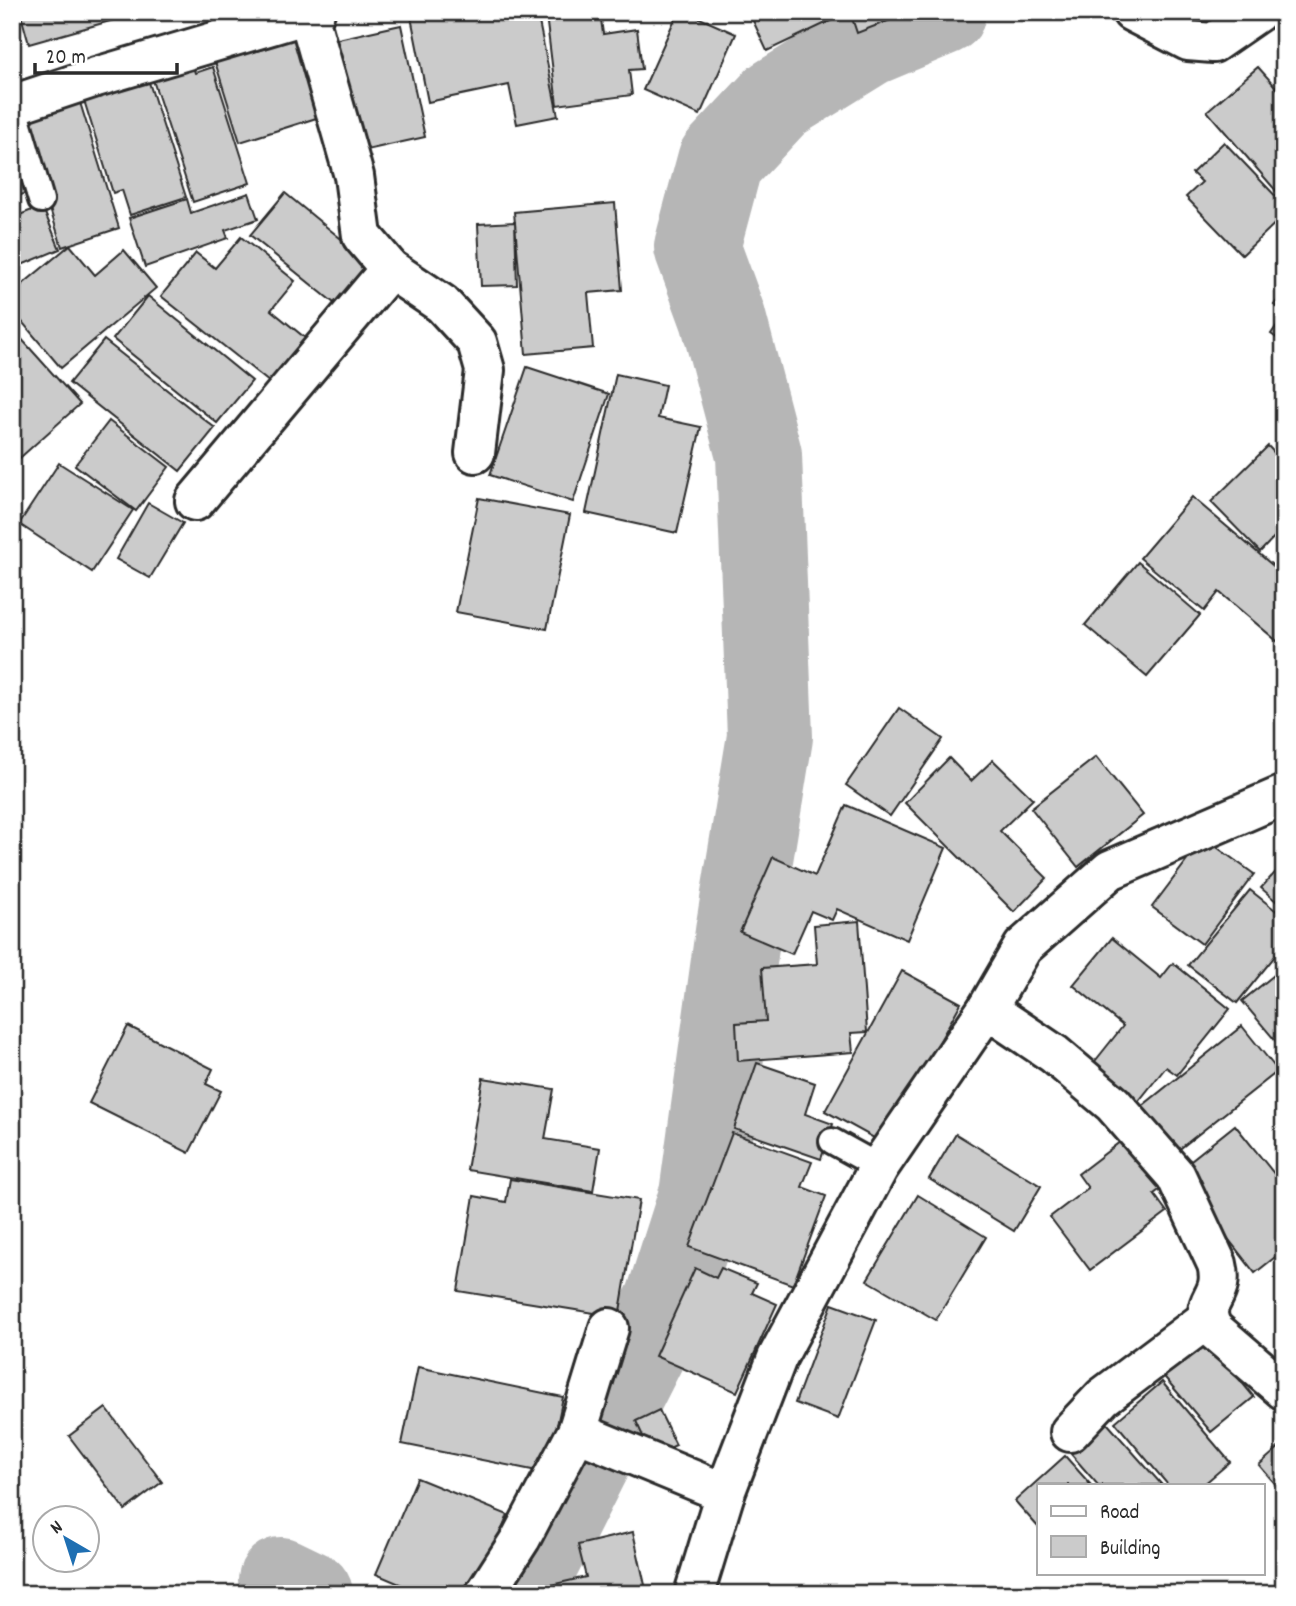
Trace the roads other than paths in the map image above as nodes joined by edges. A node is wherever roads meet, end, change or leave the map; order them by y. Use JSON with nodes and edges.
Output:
{"nodes":[{"id":1,"x":1132,"y":12,"type":"edge"},
{"id":2,"x":1258,"y":12,"type":"edge"},
{"id":3,"x":312,"y":13,"type":"edge"},
{"id":4,"x":13,"y":105,"type":"edge"},
{"id":5,"x":41,"y":200,"type":"dead end"},
{"id":6,"x":390,"y":270,"type":"junction"},
{"id":7,"x":475,"y":453,"type":"dead end"},
{"id":8,"x":195,"y":501,"type":"dead end"},
{"id":9,"x":1284,"y":794,"type":"edge"},
{"id":10,"x":987,"y":1009,"type":"junction"},
{"id":11,"x":832,"y":1141,"type":"dead end"},
{"id":12,"x":879,"y":1167,"type":"junction"},
{"id":13,"x":1208,"y":1319,"type":"junction"},
{"id":14,"x":609,"y":1328,"type":"dead end"},
{"id":15,"x":1284,"y":1390,"type":"edge"},
{"id":16,"x":1070,"y":1432,"type":"dead end"},
{"id":17,"x":582,"y":1434,"type":"junction"},
{"id":18,"x":724,"y":1493,"type":"junction"},
{"id":19,"x":485,"y":1594,"type":"edge"},
{"id":20,"x":694,"y":1594,"type":"edge"}],
"edges":[{"from":1,"to":2,"type":"street"},
{"from":3,"to":4,"type":"street"},
{"from":3,"to":6,"type":"street"},
{"from":4,"to":5,"type":"lane"},
{"from":6,"to":7,"type":"street"},
{"from":6,"to":8,"type":"street"},
{"from":9,"to":10,"type":"street"},
{"from":10,"to":12,"type":"street"},
{"from":10,"to":13,"type":"street"},
{"from":11,"to":12,"type":"lane"},
{"from":12,"to":18,"type":"street"},
{"from":13,"to":15,"type":"street"},
{"from":13,"to":16,"type":"street"},
{"from":14,"to":17,"type":"street"},
{"from":17,"to":18,"type":"street"},
{"from":17,"to":19,"type":"street"},
{"from":18,"to":20,"type":"street"}]}
